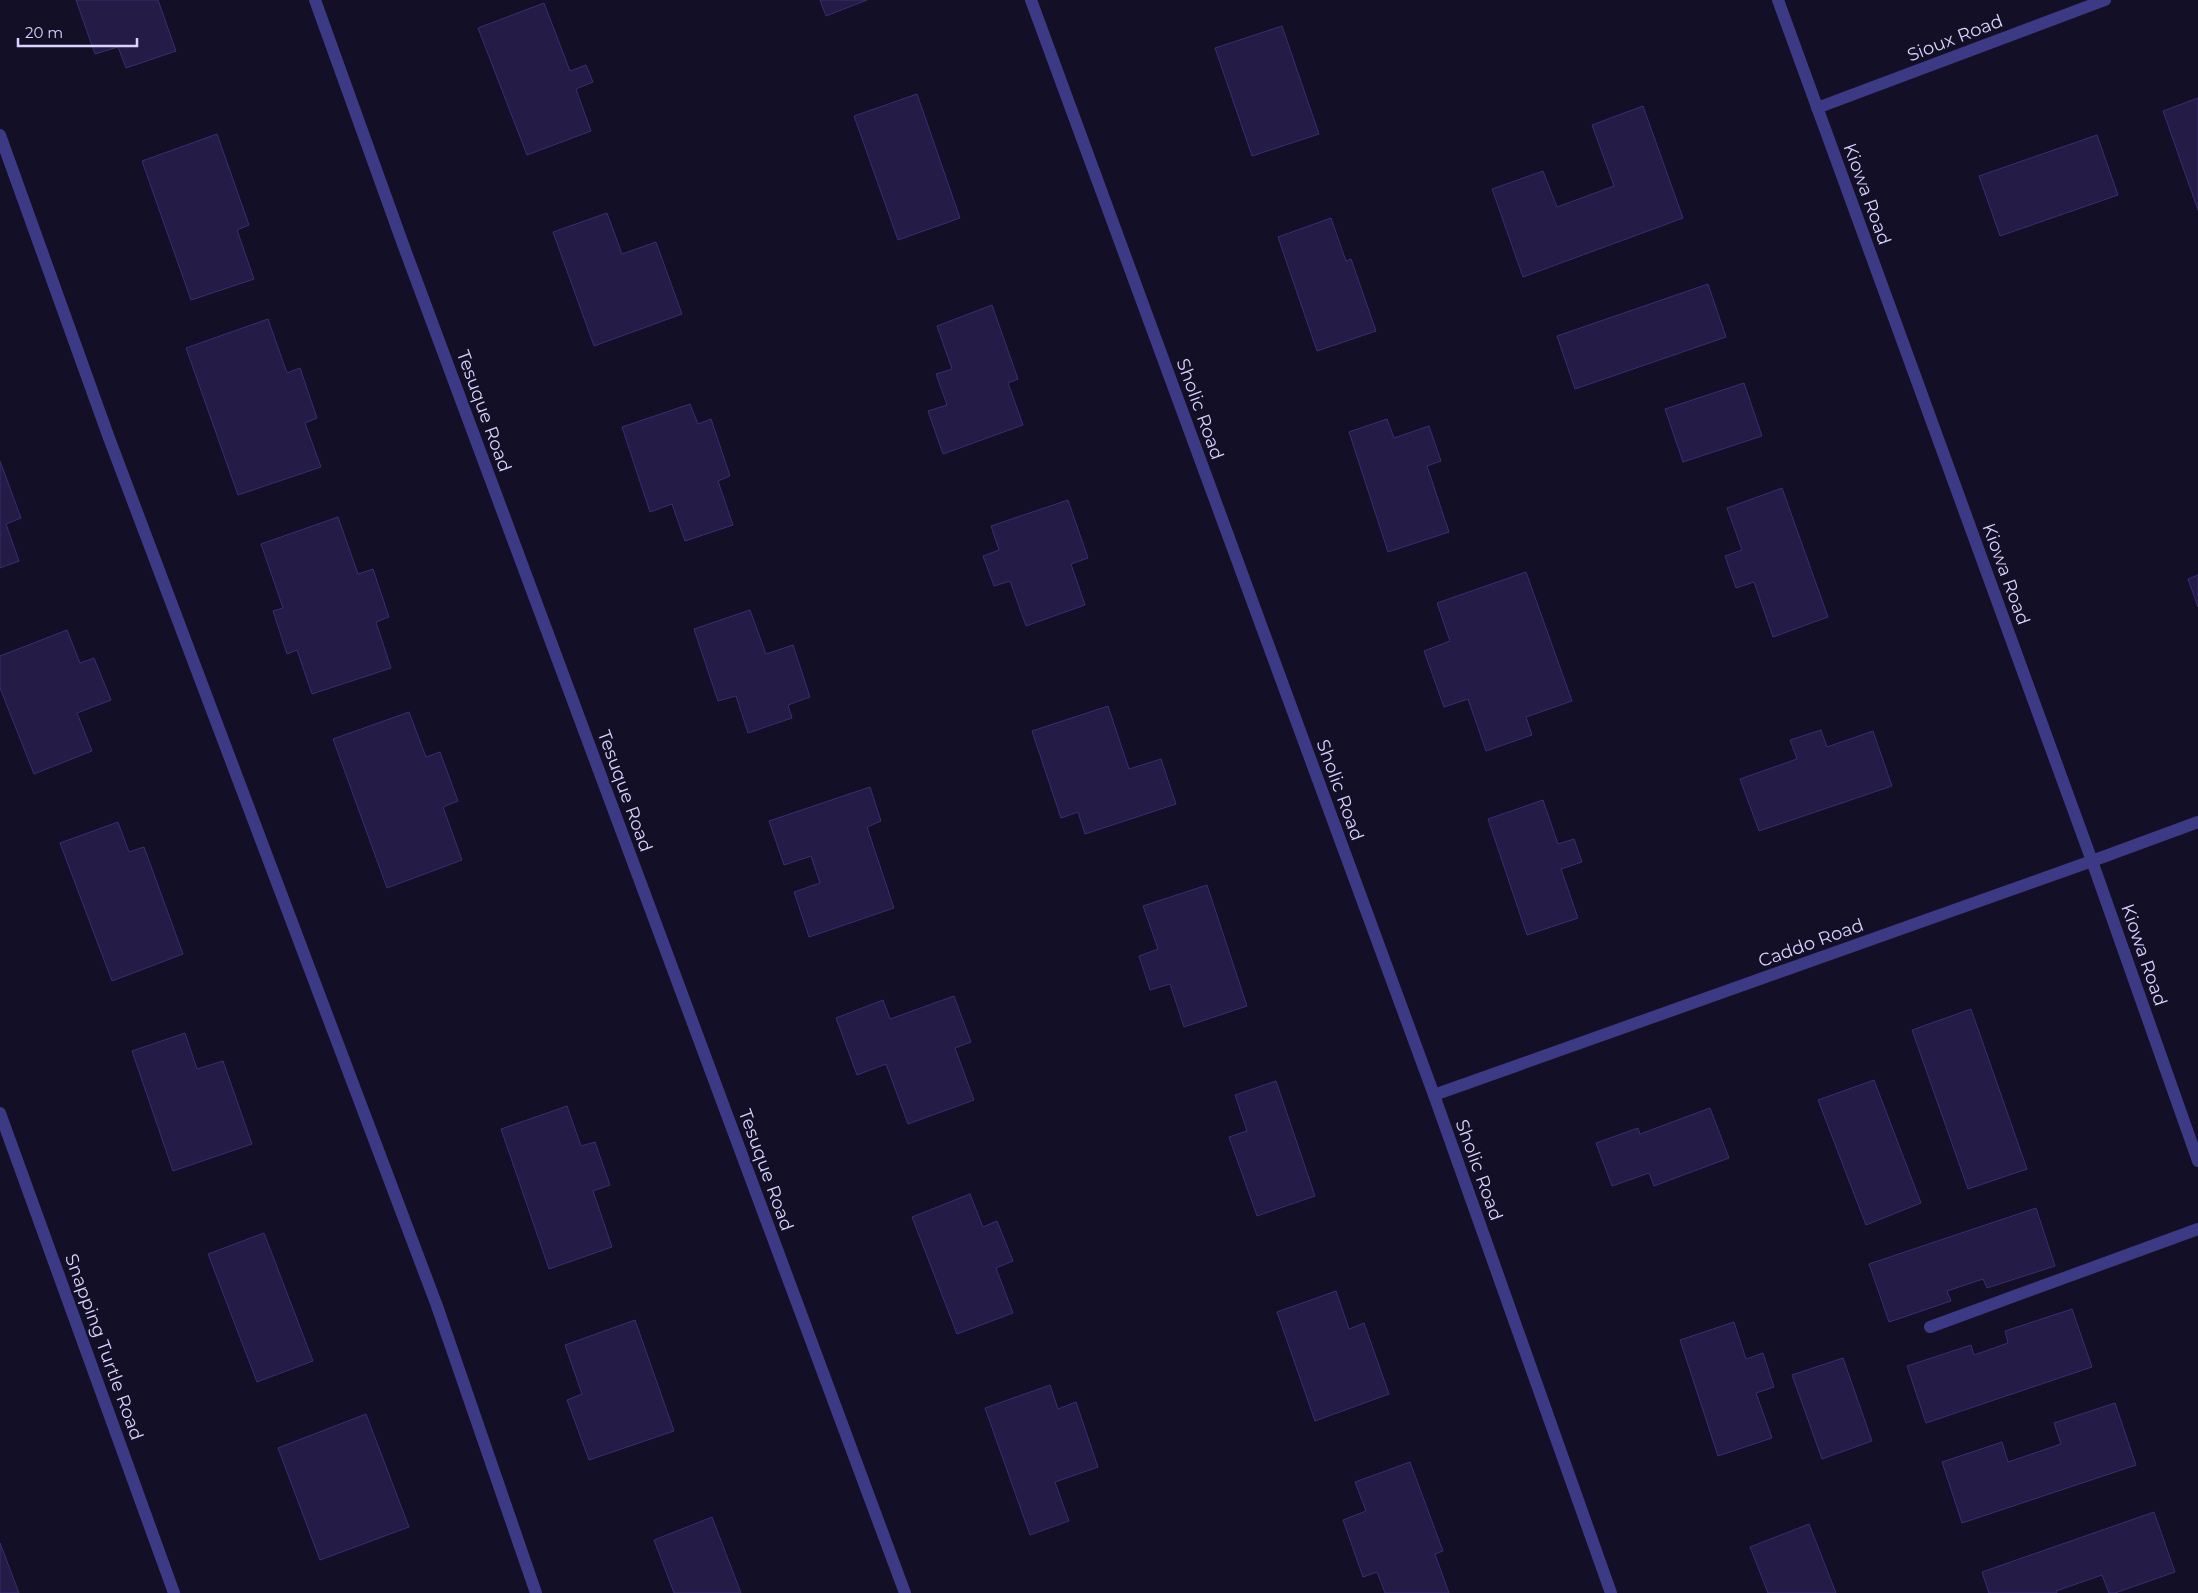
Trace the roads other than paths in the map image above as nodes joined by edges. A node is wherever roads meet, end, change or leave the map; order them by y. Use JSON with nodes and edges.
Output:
{"nodes":[{"id":1,"x":315,"y":0,"type":"edge"},
{"id":2,"x":1031,"y":0,"type":"edge"},
{"id":3,"x":1778,"y":0,"type":"edge"},
{"id":4,"x":2105,"y":0,"type":"edge"},
{"id":5,"x":1817,"y":108,"type":"junction"},
{"id":6,"x":0,"y":135,"type":"edge"},
{"id":7,"x":2198,"y":822,"type":"edge"},
{"id":8,"x":2092,"y":861,"type":"junction"},
{"id":9,"x":1434,"y":1095,"type":"junction"},
{"id":10,"x":0,"y":1113,"type":"edge"},
{"id":11,"x":2198,"y":1161,"type":"edge"},
{"id":12,"x":2198,"y":1229,"type":"edge"},
{"id":13,"x":1930,"y":1326,"type":"dead end"},
{"id":14,"x":174,"y":1593,"type":"edge"},
{"id":15,"x":536,"y":1593,"type":"edge"},
{"id":16,"x":905,"y":1593,"type":"edge"},
{"id":17,"x":1611,"y":1593,"type":"edge"}],
"edges":[{"from":1,"to":16,"type":"street","name":"Tesuque Road"},
{"from":2,"to":9,"type":"street","name":"Sholic Road"},
{"from":3,"to":5,"type":"street","name":"Kiowa Road"},
{"from":4,"to":5,"type":"street","name":"Sioux Road"},
{"from":5,"to":8,"type":"street","name":"Kiowa Road"},
{"from":6,"to":15,"type":"street"},
{"from":7,"to":8,"type":"street","name":"Caddo Road"},
{"from":8,"to":9,"type":"street","name":"Caddo Road"},
{"from":8,"to":11,"type":"street","name":"Kiowa Road"},
{"from":9,"to":17,"type":"street","name":"Sholic Road"},
{"from":10,"to":14,"type":"street","name":"Snapping Turtle Road"},
{"from":12,"to":13,"type":"street"}]}
